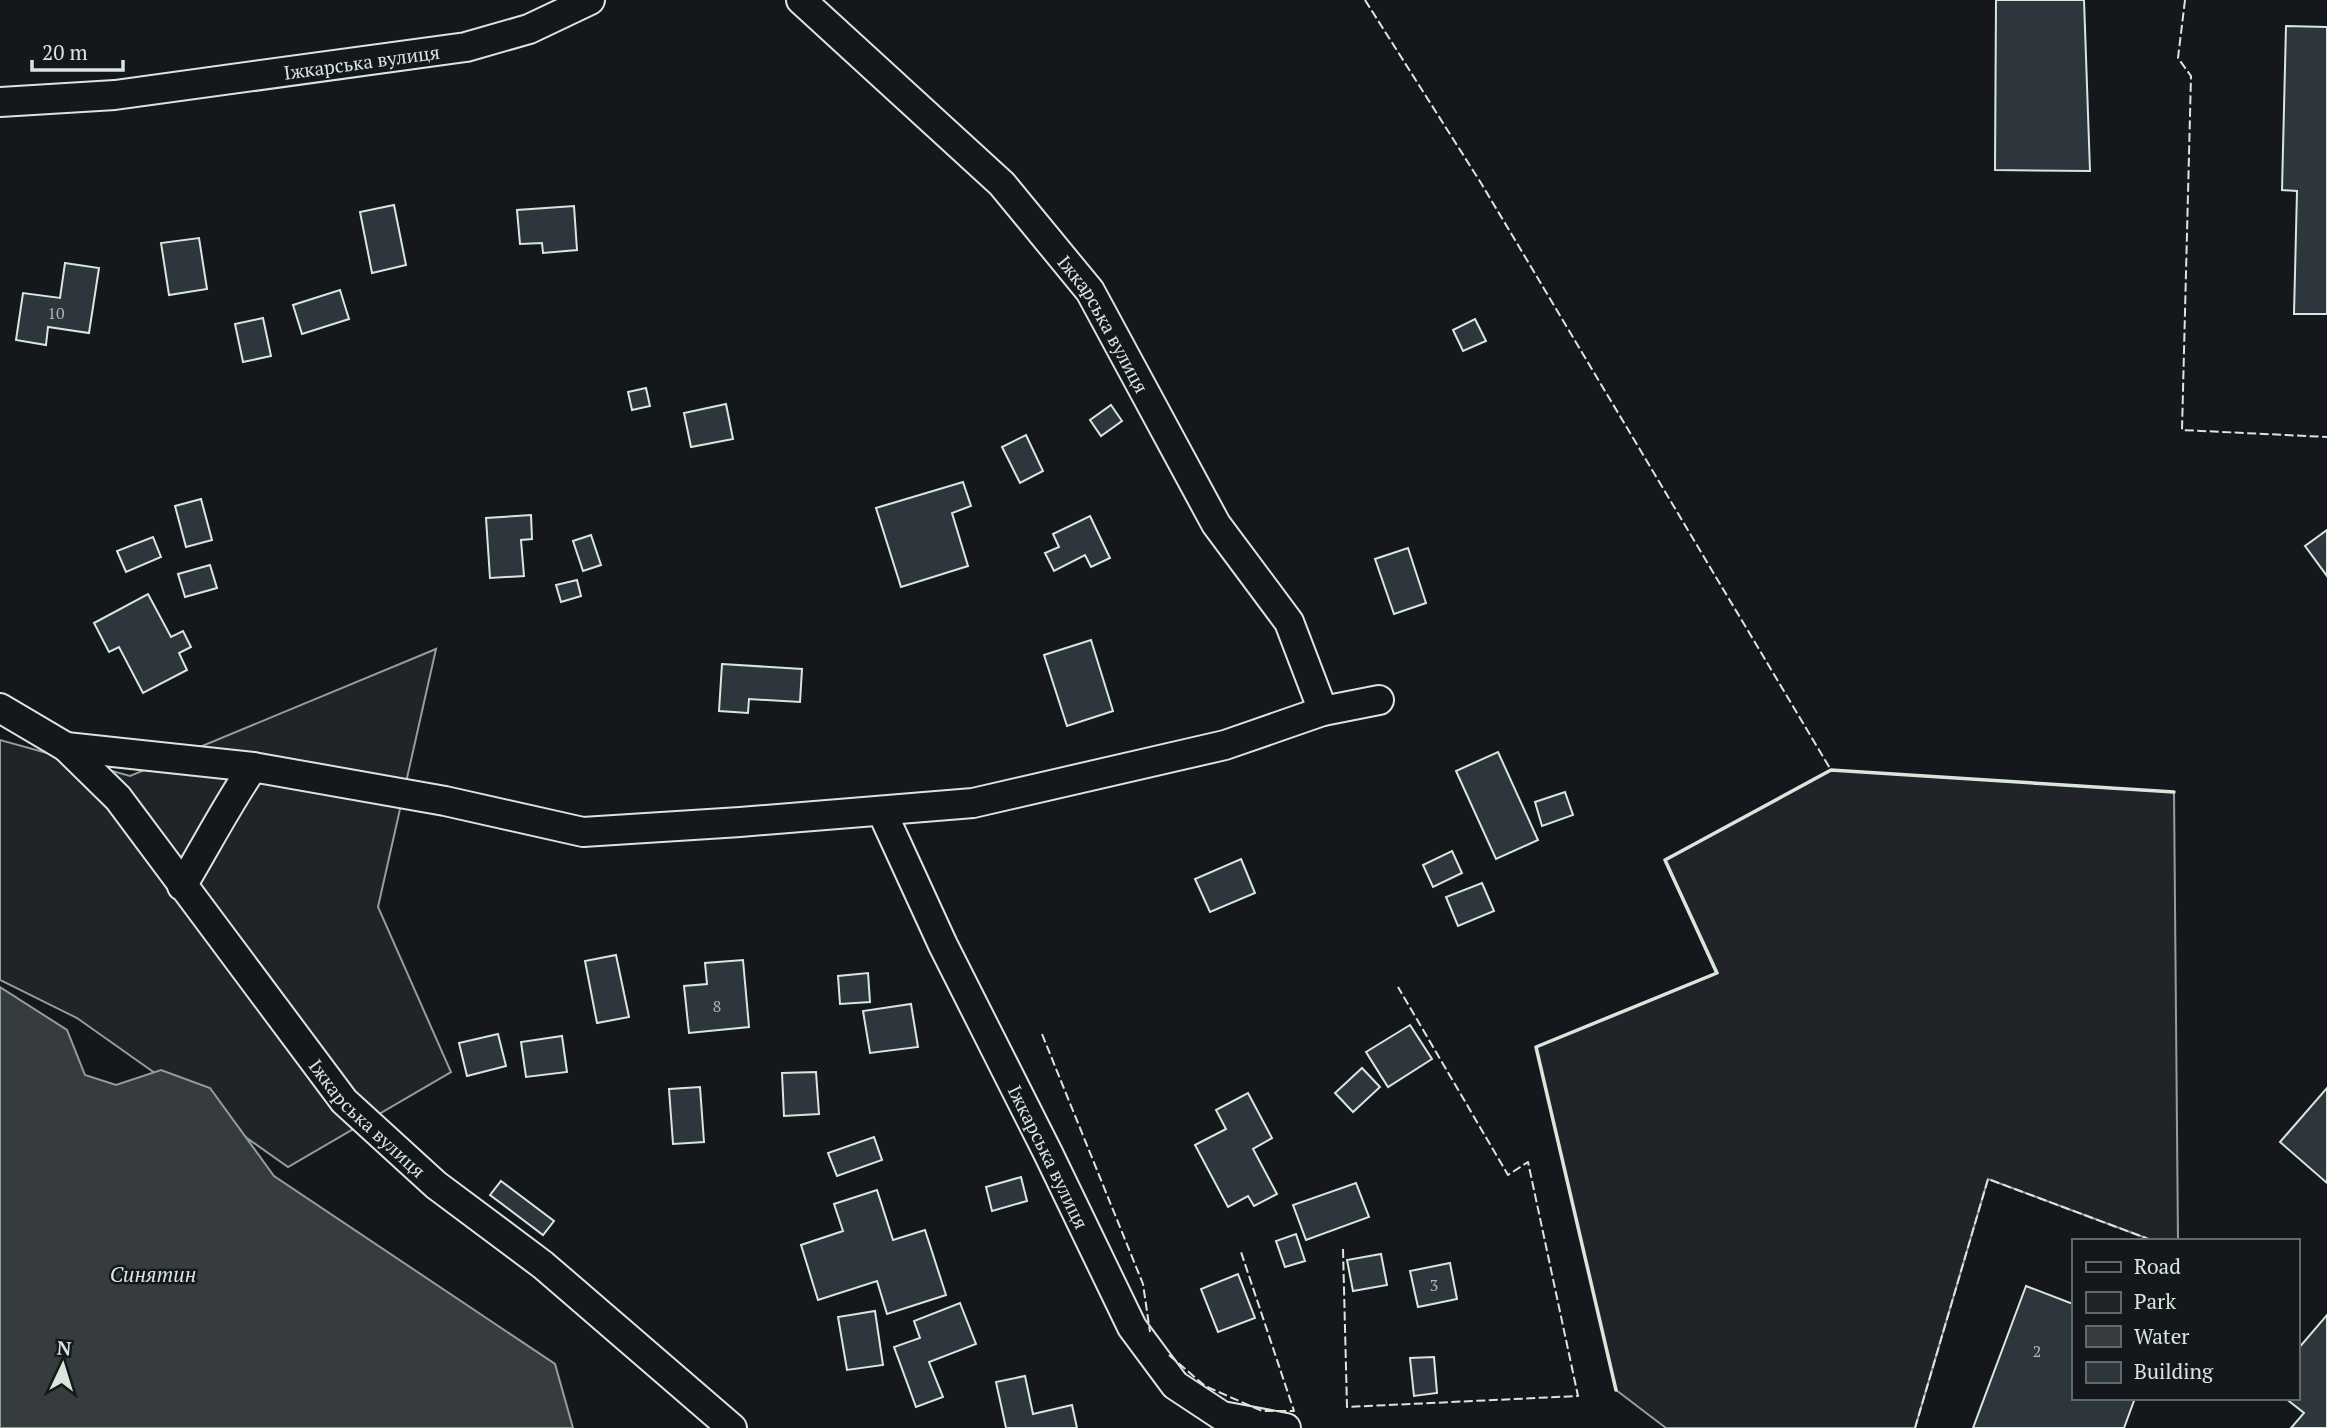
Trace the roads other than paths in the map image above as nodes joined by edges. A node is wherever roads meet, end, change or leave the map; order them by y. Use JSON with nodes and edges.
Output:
{"nodes":[{"id":1,"x":590,"y":0,"type":"edge"},
{"id":2,"x":801,"y":0,"type":"edge"},
{"id":3,"x":0,"y":102,"type":"edge"},
{"id":4,"x":1379,"y":700,"type":"dead end"},
{"id":5,"x":0,"y":709,"type":"edge"},
{"id":6,"x":1323,"y":711,"type":"junction"},
{"id":7,"x":66,"y":747,"type":"junction"},
{"id":8,"x":253,"y":767,"type":"junction"},
{"id":9,"x":882,"y":811,"type":"junction"},
{"id":10,"x":182,"y":886,"type":"junction"},
{"id":11,"x":732,"y":1428,"type":"edge"},
{"id":12,"x":1286,"y":1428,"type":"edge"}],
"edges":[{"from":1,"to":3,"type":"street","name":"Іжкарська вулиця"},
{"from":2,"to":6,"type":"street","name":"Іжкарська вулиця"},
{"from":4,"to":6,"type":"street","name":"Іжкарська вулиця"},
{"from":5,"to":7,"type":"street","name":"Іжкарська вулиця"},
{"from":6,"to":9,"type":"street","name":"Іжкарська вулиця"},
{"from":7,"to":8,"type":"street","name":"Іжкарська вулиця"},
{"from":7,"to":10,"type":"street","name":"Іжкарська вулиця"},
{"from":8,"to":9,"type":"street","name":"Іжкарська вулиця"},
{"from":8,"to":10,"type":"street"},
{"from":9,"to":12,"type":"street","name":"Іжкарська вулиця"},
{"from":10,"to":11,"type":"street","name":"Іжкарська вулиця"}]}
